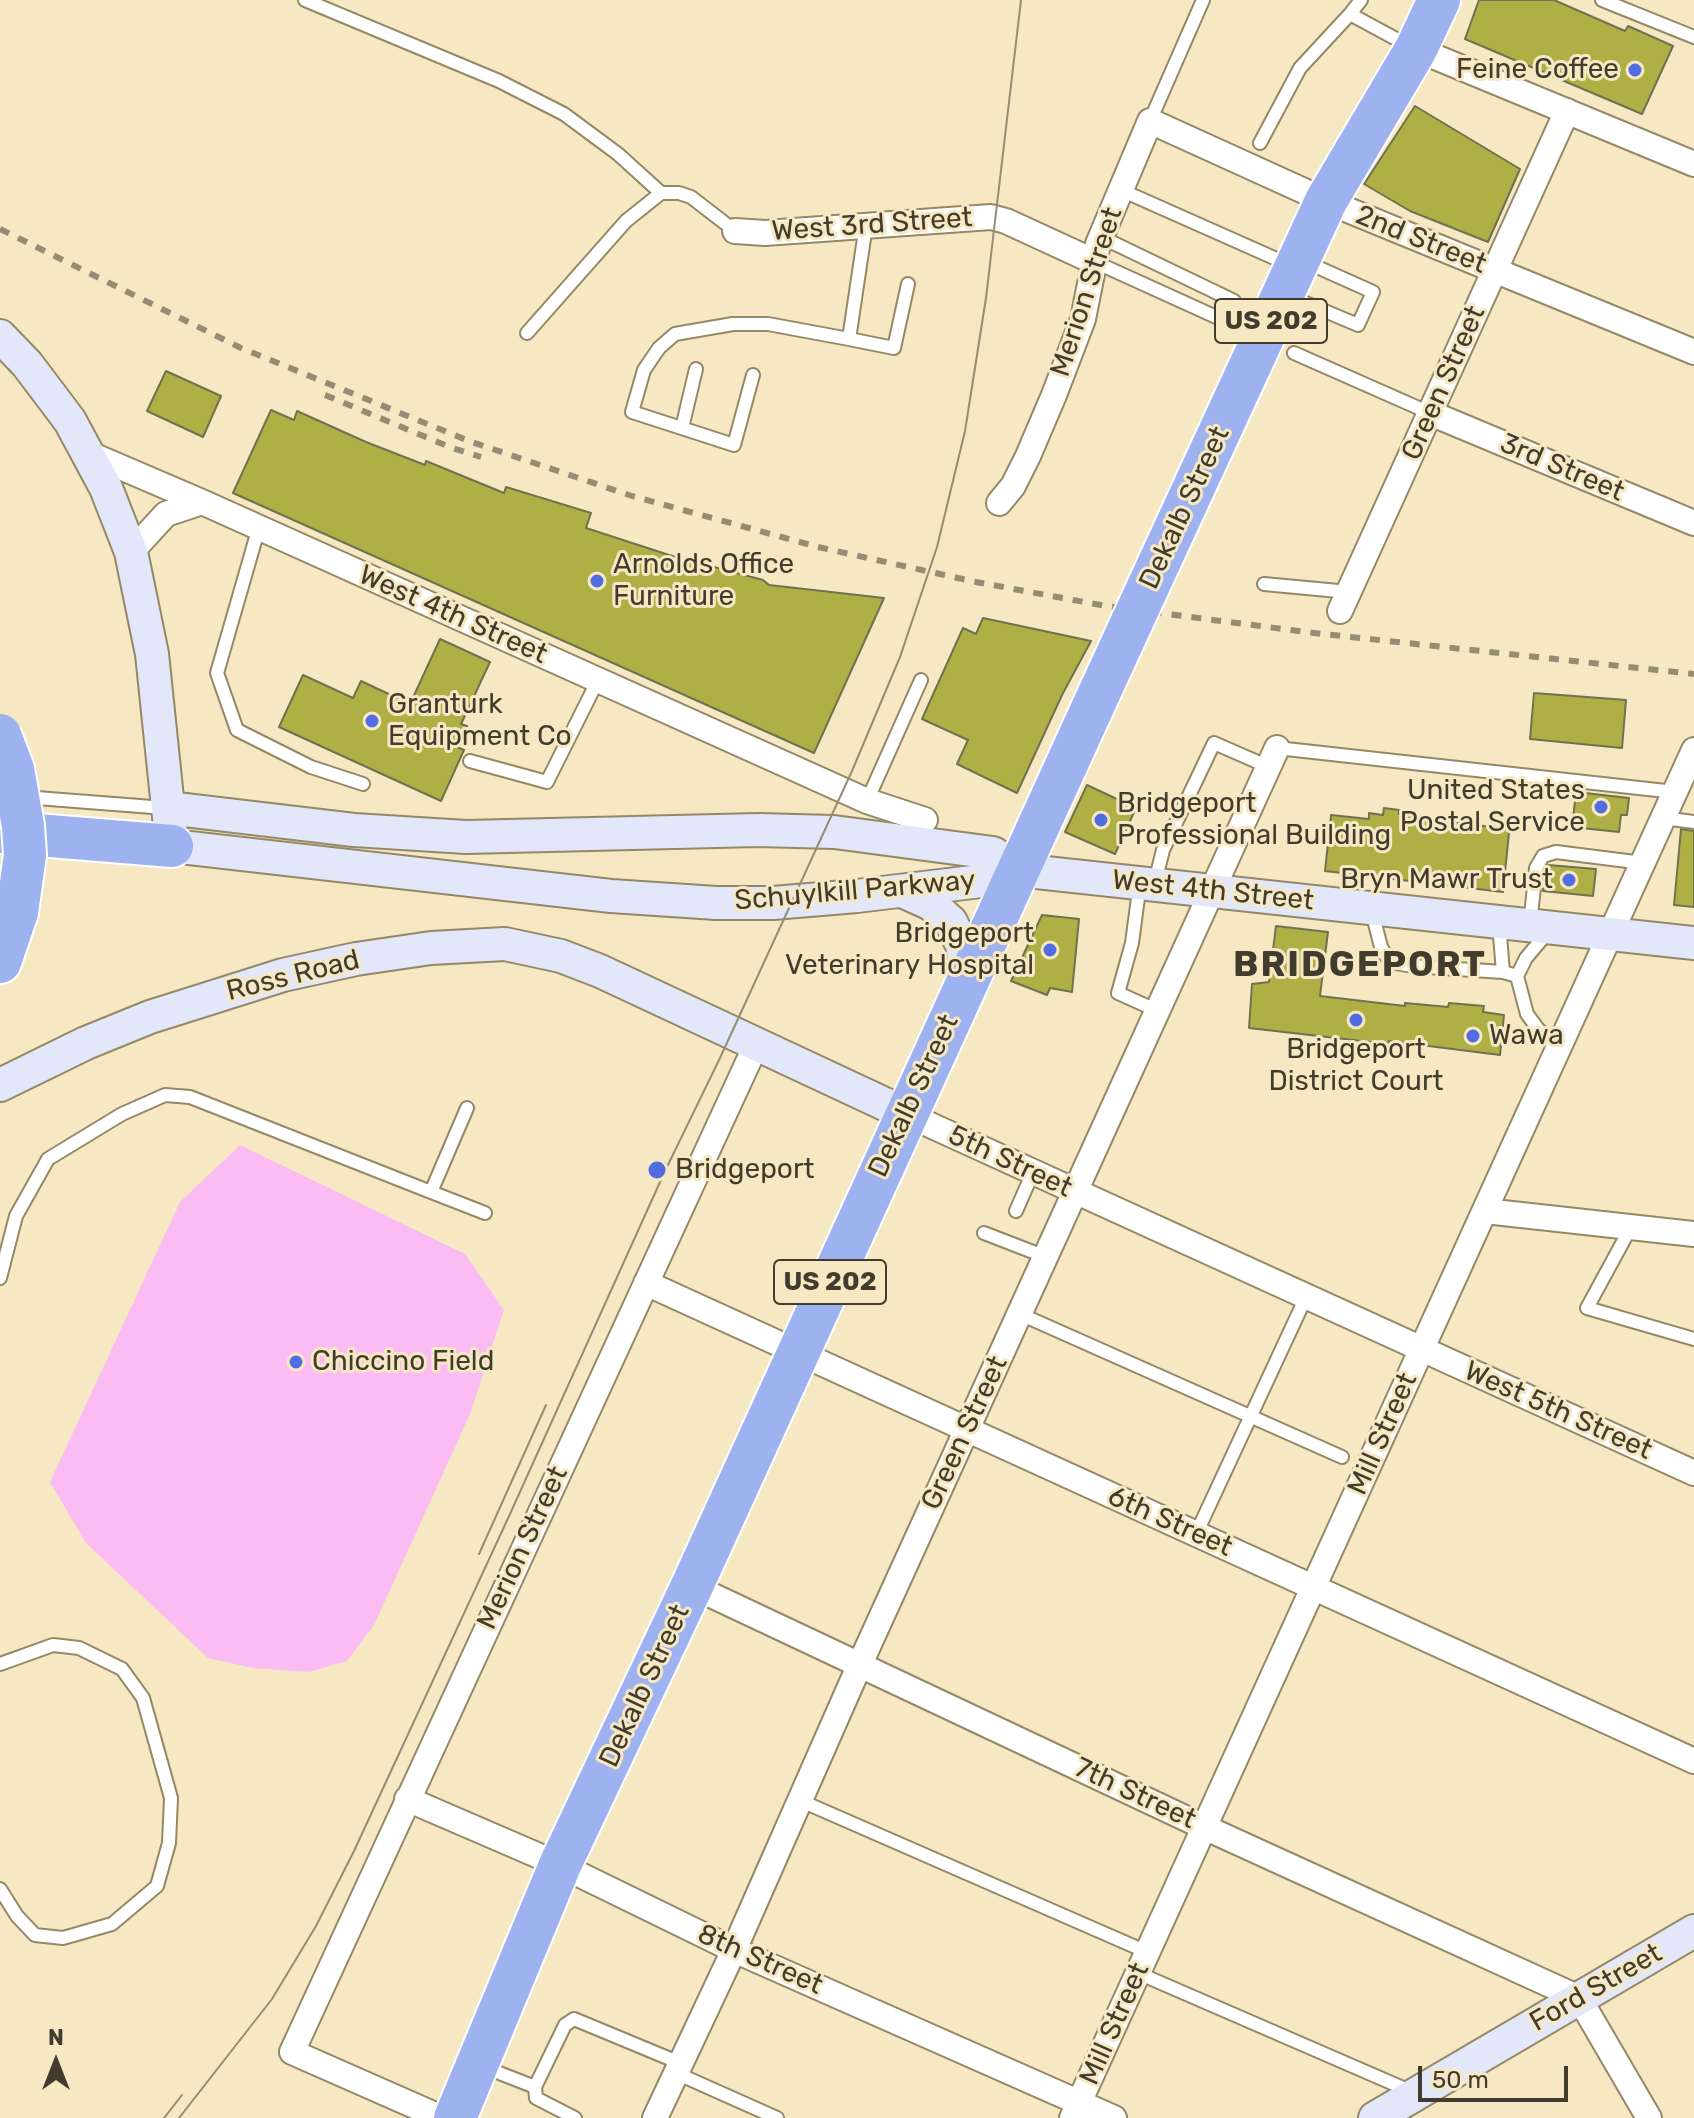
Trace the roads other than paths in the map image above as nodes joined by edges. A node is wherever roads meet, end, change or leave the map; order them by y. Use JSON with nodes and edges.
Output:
{"nodes":[{"id":1,"x":305,"y":0,"type":"edge"},
{"id":2,"x":1203,"y":0,"type":"edge"},
{"id":3,"x":1361,"y":0,"type":"edge"},
{"id":4,"x":1439,"y":0,"type":"edge"},
{"id":5,"x":1602,"y":0,"type":"edge"},
{"id":6,"x":1350,"y":14,"type":"junction"},
{"id":7,"x":1694,"y":37,"type":"edge"},
{"id":8,"x":1416,"y":49,"type":"junction"},
{"id":9,"x":1567,"y":111,"type":"junction"},
{"id":10,"x":1150,"y":121,"type":"junction"},
{"id":11,"x":1260,"y":143,"type":"dead end"},
{"id":12,"x":1694,"y":164,"type":"edge"},
{"id":13,"x":1121,"y":190,"type":"junction"},
{"id":14,"x":661,"y":193,"type":"junction"},
{"id":15,"x":1326,"y":201,"type":"junction"},
{"id":16,"x":866,"y":225,"type":"junction"},
{"id":17,"x":735,"y":231,"type":"joint"},
{"id":18,"x":1101,"y":237,"type":"junction"},
{"id":19,"x":1095,"y":262,"type":"junction"},
{"id":20,"x":1495,"y":270,"type":"junction"},
{"id":21,"x":1293,"y":273,"type":"junction"},
{"id":22,"x":908,"y":284,"type":"dead end"},
{"id":23,"x":1234,"y":301,"type":"dead end"},
{"id":24,"x":1225,"y":321,"type":"dead end"},
{"id":25,"x":527,"y":333,"type":"dead end"},
{"id":26,"x":0,"y":336,"type":"edge"},
{"id":27,"x":849,"y":339,"type":"junction"},
{"id":28,"x":1694,"y":352,"type":"edge"},
{"id":29,"x":1294,"y":353,"type":"dead end"},
{"id":30,"x":696,"y":369,"type":"dead end"},
{"id":31,"x":753,"y":375,"type":"dead end"},
{"id":32,"x":1430,"y":413,"type":"junction"},
{"id":33,"x":682,"y":428,"type":"junction"},
{"id":34,"x":90,"y":454,"type":"junction"},
{"id":35,"x":202,"y":502,"type":"junction"},
{"id":36,"x":999,"y":503,"type":"dead end"},
{"id":37,"x":1694,"y":523,"type":"edge"},
{"id":38,"x":259,"y":527,"type":"junction"},
{"id":39,"x":131,"y":552,"type":"junction"},
{"id":40,"x":1264,"y":584,"type":"dead end"},
{"id":41,"x":1345,"y":602,"type":"joint"},
{"id":42,"x":598,"y":680,"type":"junction"},
{"id":43,"x":921,"y":680,"type":"dead end"},
{"id":44,"x":0,"y":735,"type":"edge"},
{"id":45,"x":1273,"y":757,"type":"junction"},
{"id":46,"x":1692,"y":760,"type":"edge"},
{"id":47,"x":470,"y":761,"type":"dead end"},
{"id":48,"x":363,"y":784,"type":"dead end"},
{"id":49,"x":1675,"y":792,"type":"junction"},
{"id":50,"x":0,"y":796,"type":"edge"},
{"id":51,"x":867,"y":801,"type":"junction"},
{"id":52,"x":1663,"y":818,"type":"junction"},
{"id":53,"x":925,"y":820,"type":"dead end"},
{"id":54,"x":1694,"y":822,"type":"edge"},
{"id":55,"x":170,"y":827,"type":"junction"},
{"id":56,"x":0,"y":832,"type":"edge"},
{"id":57,"x":1643,"y":863,"type":"junction"},
{"id":58,"x":1018,"y":870,"type":"junction"},
{"id":59,"x":1147,"y":884,"type":"junction"},
{"id":60,"x":902,"y":891,"type":"junction"},
{"id":61,"x":1212,"y":891,"type":"junction"},
{"id":62,"x":1371,"y":908,"type":"junction"},
{"id":63,"x":1527,"y":925,"type":"junction"},
{"id":64,"x":1610,"y":934,"type":"junction"},
{"id":65,"x":1694,"y":943,"type":"edge"},
{"id":66,"x":0,"y":962,"type":"edge"},
{"id":67,"x":600,"y":971,"type":"joint"},
{"id":68,"x":1510,"y":974,"type":"junction"},
{"id":69,"x":968,"y":979,"type":"junction"},
{"id":70,"x":1158,"y":1011,"type":"junction"},
{"id":71,"x":756,"y":1045,"type":"junction"},
{"id":72,"x":1559,"y":1048,"type":"junction"},
{"id":73,"x":0,"y":1085,"type":"edge"},
{"id":74,"x":467,"y":1108,"type":"dead end"},
{"id":75,"x":906,"y":1114,"type":"junction"},
{"id":76,"x":1033,"y":1172,"type":"junction"},
{"id":77,"x":431,"y":1192,"type":"junction"},
{"id":78,"x":1076,"y":1192,"type":"junction"},
{"id":79,"x":1016,"y":1211,"type":"dead end"},
{"id":80,"x":1485,"y":1211,"type":"junction"},
{"id":81,"x":485,"y":1213,"type":"dead end"},
{"id":82,"x":1631,"y":1227,"type":"junction"},
{"id":83,"x":984,"y":1233,"type":"dead end"},
{"id":84,"x":1694,"y":1234,"type":"edge"},
{"id":85,"x":1046,"y":1257,"type":"junction"},
{"id":86,"x":0,"y":1278,"type":"edge"},
{"id":87,"x":646,"y":1283,"type":"junction"},
{"id":88,"x":1306,"y":1297,"type":"junction"},
{"id":89,"x":1020,"y":1314,"type":"junction"},
{"id":90,"x":1694,"y":1339,"type":"edge"},
{"id":91,"x":1421,"y":1350,"type":"junction"},
{"id":92,"x":798,"y":1352,"type":"junction"},
{"id":93,"x":1251,"y":1418,"type":"junction"},
{"id":94,"x":966,"y":1429,"type":"junction"},
{"id":95,"x":1342,"y":1457,"type":"dead end"},
{"id":96,"x":1694,"y":1473,"type":"edge"},
{"id":97,"x":1196,"y":1534,"type":"junction"},
{"id":98,"x":692,"y":1586,"type":"junction"},
{"id":99,"x":1313,"y":1587,"type":"junction"},
{"id":100,"x":0,"y":1664,"type":"edge"},
{"id":101,"x":860,"y":1664,"type":"junction"},
{"id":102,"x":1694,"y":1761,"type":"edge"},
{"id":103,"x":407,"y":1799,"type":"junction"},
{"id":104,"x":799,"y":1800,"type":"junction"},
{"id":105,"x":1204,"y":1827,"type":"junction"},
{"id":106,"x":560,"y":1865,"type":"junction"},
{"id":107,"x":0,"y":1889,"type":"edge"},
{"id":108,"x":1694,"y":1931,"type":"edge"},
{"id":109,"x":734,"y":1950,"type":"junction"},
{"id":110,"x":1143,"y":1963,"type":"junction"},
{"id":111,"x":1579,"y":1998,"type":"junction"},
{"id":112,"x":478,"y":2064,"type":"junction"},
{"id":113,"x":678,"y":2068,"type":"junction"},
{"id":114,"x":535,"y":2087,"type":"junction"},
{"id":115,"x":1416,"y":2094,"type":"junction"},
{"id":116,"x":1076,"y":2110,"type":"edge"},
{"id":117,"x":442,"y":2118,"type":"edge"},
{"id":118,"x":455,"y":2118,"type":"edge"},
{"id":119,"x":575,"y":2118,"type":"edge"},
{"id":120,"x":655,"y":2118,"type":"edge"},
{"id":121,"x":777,"y":2118,"type":"edge"},
{"id":122,"x":1114,"y":2118,"type":"edge"},
{"id":123,"x":1375,"y":2118,"type":"edge"},
{"id":124,"x":1649,"y":2118,"type":"edge"}],
"edges":[{"from":1,"to":14,"type":"lane"},
{"from":2,"to":10,"type":"lane"},
{"from":3,"to":6,"type":"lane"},
{"from":4,"to":8,"type":"highway","name":"Dekalb Street","number":"US 202"},
{"from":5,"to":7,"type":"lane"},
{"from":6,"to":8,"type":"lane"},
{"from":6,"to":11,"type":"lane"},
{"from":8,"to":9,"type":"street"},
{"from":8,"to":15,"type":"highway","name":"Dekalb Street","number":"US 202"},
{"from":9,"to":12,"type":"street"},
{"from":9,"to":20,"type":"street","name":"Green Street"},
{"from":10,"to":13,"type":"street","name":"Merion Street"},
{"from":10,"to":15,"type":"street","name":"2nd Street"},
{"from":13,"to":18,"type":"street","name":"Merion Street"},
{"from":13,"to":21,"type":"lane"},
{"from":14,"to":17,"type":"lane"},
{"from":14,"to":25,"type":"lane"},
{"from":15,"to":20,"type":"street","name":"2nd Street"},
{"from":15,"to":21,"type":"highway","name":"Dekalb Street","number":"US 202"},
{"from":16,"to":17,"type":"street","name":"West 3rd Street"},
{"from":16,"to":19,"type":"street","name":"West 3rd Street"},
{"from":16,"to":27,"type":"lane"},
{"from":18,"to":19,"type":"street","name":"Merion Street"},
{"from":18,"to":23,"type":"lane"},
{"from":19,"to":24,"type":"lane"},
{"from":19,"to":36,"type":"street","name":"Merion Street"},
{"from":20,"to":28,"type":"street","name":"2nd Street"},
{"from":20,"to":32,"type":"street","name":"Green Street"},
{"from":21,"to":21,"type":"lane"},
{"from":21,"to":58,"type":"highway","name":"Dekalb Street","number":"US 202","bridge":true},
{"from":22,"to":27,"type":"lane"},
{"from":26,"to":34,"type":"main road"},
{"from":27,"to":33,"type":"lane"},
{"from":29,"to":32,"type":"lane"},
{"from":30,"to":33,"type":"lane"},
{"from":31,"to":33,"type":"lane"},
{"from":32,"to":37,"type":"street","name":"3rd Street"},
{"from":32,"to":41,"type":"street","name":"Green Street"},
{"from":34,"to":35,"type":"street","name":"West 4th Street"},
{"from":34,"to":39,"type":"main road"},
{"from":35,"to":38,"type":"street","name":"West 4th Street"},
{"from":35,"to":39,"type":"street"},
{"from":38,"to":42,"type":"street","name":"West 4th Street"},
{"from":38,"to":48,"type":"lane"},
{"from":39,"to":55,"type":"main road"},
{"from":40,"to":41,"type":"lane"},
{"from":42,"to":47,"type":"lane"},
{"from":42,"to":51,"type":"street","name":"West 4th Street"},
{"from":43,"to":51,"type":"lane"},
{"from":44,"to":66,"type":"highway","bridge":true},
{"from":45,"to":49,"type":"lane"},
{"from":45,"to":59,"type":"lane"},
{"from":45,"to":61,"type":"street","name":"Green Street"},
{"from":46,"to":49,"type":"street","name":"Mill Street"},
{"from":49,"to":52,"type":"street","name":"Mill Street"},
{"from":50,"to":55,"type":"lane"},
{"from":51,"to":53,"type":"street","name":"West 4th Street"},
{"from":52,"to":54,"type":"lane"},
{"from":52,"to":57,"type":"street","name":"Mill Street"},
{"from":55,"to":56,"type":"highway"},
{"from":55,"to":58,"type":"main road","name":"Schuylkill Parkway"},
{"from":55,"to":60,"type":"main road","name":"Schuylkill Parkway"},
{"from":57,"to":63,"type":"lane"},
{"from":57,"to":64,"type":"street","name":"Mill Street"},
{"from":58,"to":59,"type":"main road","name":"West 4th Street"},
{"from":58,"to":60,"type":"main road","name":"Schuylkill Parkway"},
{"from":58,"to":69,"type":"highway","name":"Dekalb Street","number":"US 202"},
{"from":59,"to":61,"type":"main road","name":"West 4th Street"},
{"from":59,"to":70,"type":"lane"},
{"from":60,"to":69,"type":"main road"},
{"from":61,"to":62,"type":"main road","name":"West 4th Street"},
{"from":61,"to":70,"type":"street","name":"Green Street"},
{"from":62,"to":63,"type":"main road","name":"West 4th Street"},
{"from":62,"to":68,"type":"lane"},
{"from":63,"to":64,"type":"main road","name":"West 4th Street"},
{"from":63,"to":68,"type":"lane"},
{"from":63,"to":68,"type":"lane"},
{"from":64,"to":65,"type":"main road","name":"West 4th Street"},
{"from":64,"to":72,"type":"street","name":"Mill Street"},
{"from":67,"to":71,"type":"main road","name":"5th Street"},
{"from":67,"to":73,"type":"main road","name":"Ross Road"},
{"from":68,"to":72,"type":"lane"},
{"from":69,"to":75,"type":"highway","name":"Dekalb Street","number":"US 202"},
{"from":70,"to":78,"type":"street","name":"Green Street"},
{"from":71,"to":75,"type":"main road","name":"5th Street"},
{"from":71,"to":87,"type":"street","name":"Merion Street"},
{"from":72,"to":80,"type":"street","name":"Mill Street"},
{"from":74,"to":77,"type":"lane"},
{"from":75,"to":76,"type":"street","name":"5th Street"},
{"from":75,"to":92,"type":"highway","name":"Dekalb Street","number":"US 202"},
{"from":76,"to":78,"type":"street","name":"5th Street"},
{"from":76,"to":79,"type":"lane"},
{"from":77,"to":81,"type":"lane"},
{"from":77,"to":86,"type":"lane"},
{"from":78,"to":85,"type":"street","name":"Green Street"},
{"from":78,"to":88,"type":"street","name":"5th Street"},
{"from":80,"to":82,"type":"street"},
{"from":80,"to":91,"type":"street","name":"Mill Street"},
{"from":82,"to":84,"type":"street"},
{"from":82,"to":90,"type":"lane"},
{"from":83,"to":85,"type":"lane"},
{"from":85,"to":89,"type":"street","name":"Green Street"},
{"from":87,"to":92,"type":"street","name":"6th Street"},
{"from":87,"to":103,"type":"street","name":"Merion Street"},
{"from":88,"to":91,"type":"street","name":"5th Street"},
{"from":88,"to":93,"type":"lane"},
{"from":89,"to":93,"type":"lane"},
{"from":89,"to":94,"type":"street","name":"Green Street"},
{"from":91,"to":96,"type":"street","name":"West 5th Street"},
{"from":91,"to":99,"type":"street","name":"Mill Street"},
{"from":92,"to":94,"type":"street","name":"6th Street"},
{"from":92,"to":98,"type":"highway","name":"Dekalb Street","number":"US 202"},
{"from":93,"to":95,"type":"lane"},
{"from":93,"to":97,"type":"lane"},
{"from":94,"to":97,"type":"street","name":"6th Street"},
{"from":94,"to":101,"type":"street","name":"Green Street"},
{"from":97,"to":99,"type":"street","name":"6th Street"},
{"from":98,"to":101,"type":"street","name":"7th Street"},
{"from":98,"to":106,"type":"highway","name":"Dekalb Street","number":"US 202"},
{"from":99,"to":102,"type":"street","name":"6th Street"},
{"from":99,"to":105,"type":"street","name":"Mill Street"},
{"from":100,"to":107,"type":"lane"},
{"from":101,"to":104,"type":"street","name":"Green Street"},
{"from":101,"to":105,"type":"street","name":"7th Street"},
{"from":103,"to":106,"type":"street","name":"8th Street"},
{"from":103,"to":117,"type":"street","name":"Merion Street"},
{"from":104,"to":109,"type":"street","name":"Green Street"},
{"from":104,"to":110,"type":"lane"},
{"from":105,"to":110,"type":"street","name":"Mill Street"},
{"from":105,"to":111,"type":"street","name":"7th Street"},
{"from":106,"to":109,"type":"street","name":"8th Street"},
{"from":106,"to":112,"type":"highway","name":"Dekalb Street","number":"US 202"},
{"from":108,"to":111,"type":"main road","name":"Ford Street"},
{"from":109,"to":113,"type":"street","name":"Green Street"},
{"from":109,"to":116,"type":"street","name":"8th Street"},
{"from":110,"to":115,"type":"lane"},
{"from":110,"to":116,"type":"street","name":"Mill Street"},
{"from":111,"to":115,"type":"main road","name":"Ford Street"},
{"from":111,"to":124,"type":"street"},
{"from":112,"to":114,"type":"lane"},
{"from":112,"to":118,"type":"highway","name":"Dekalb Street","number":"US 202"},
{"from":113,"to":114,"type":"lane"},
{"from":113,"to":120,"type":"street","name":"Green Street"},
{"from":113,"to":121,"type":"lane"},
{"from":114,"to":119,"type":"lane"},
{"from":115,"to":123,"type":"main road","name":"Ford Street"},
{"from":116,"to":122,"type":"street","name":"8th Street"}]}
